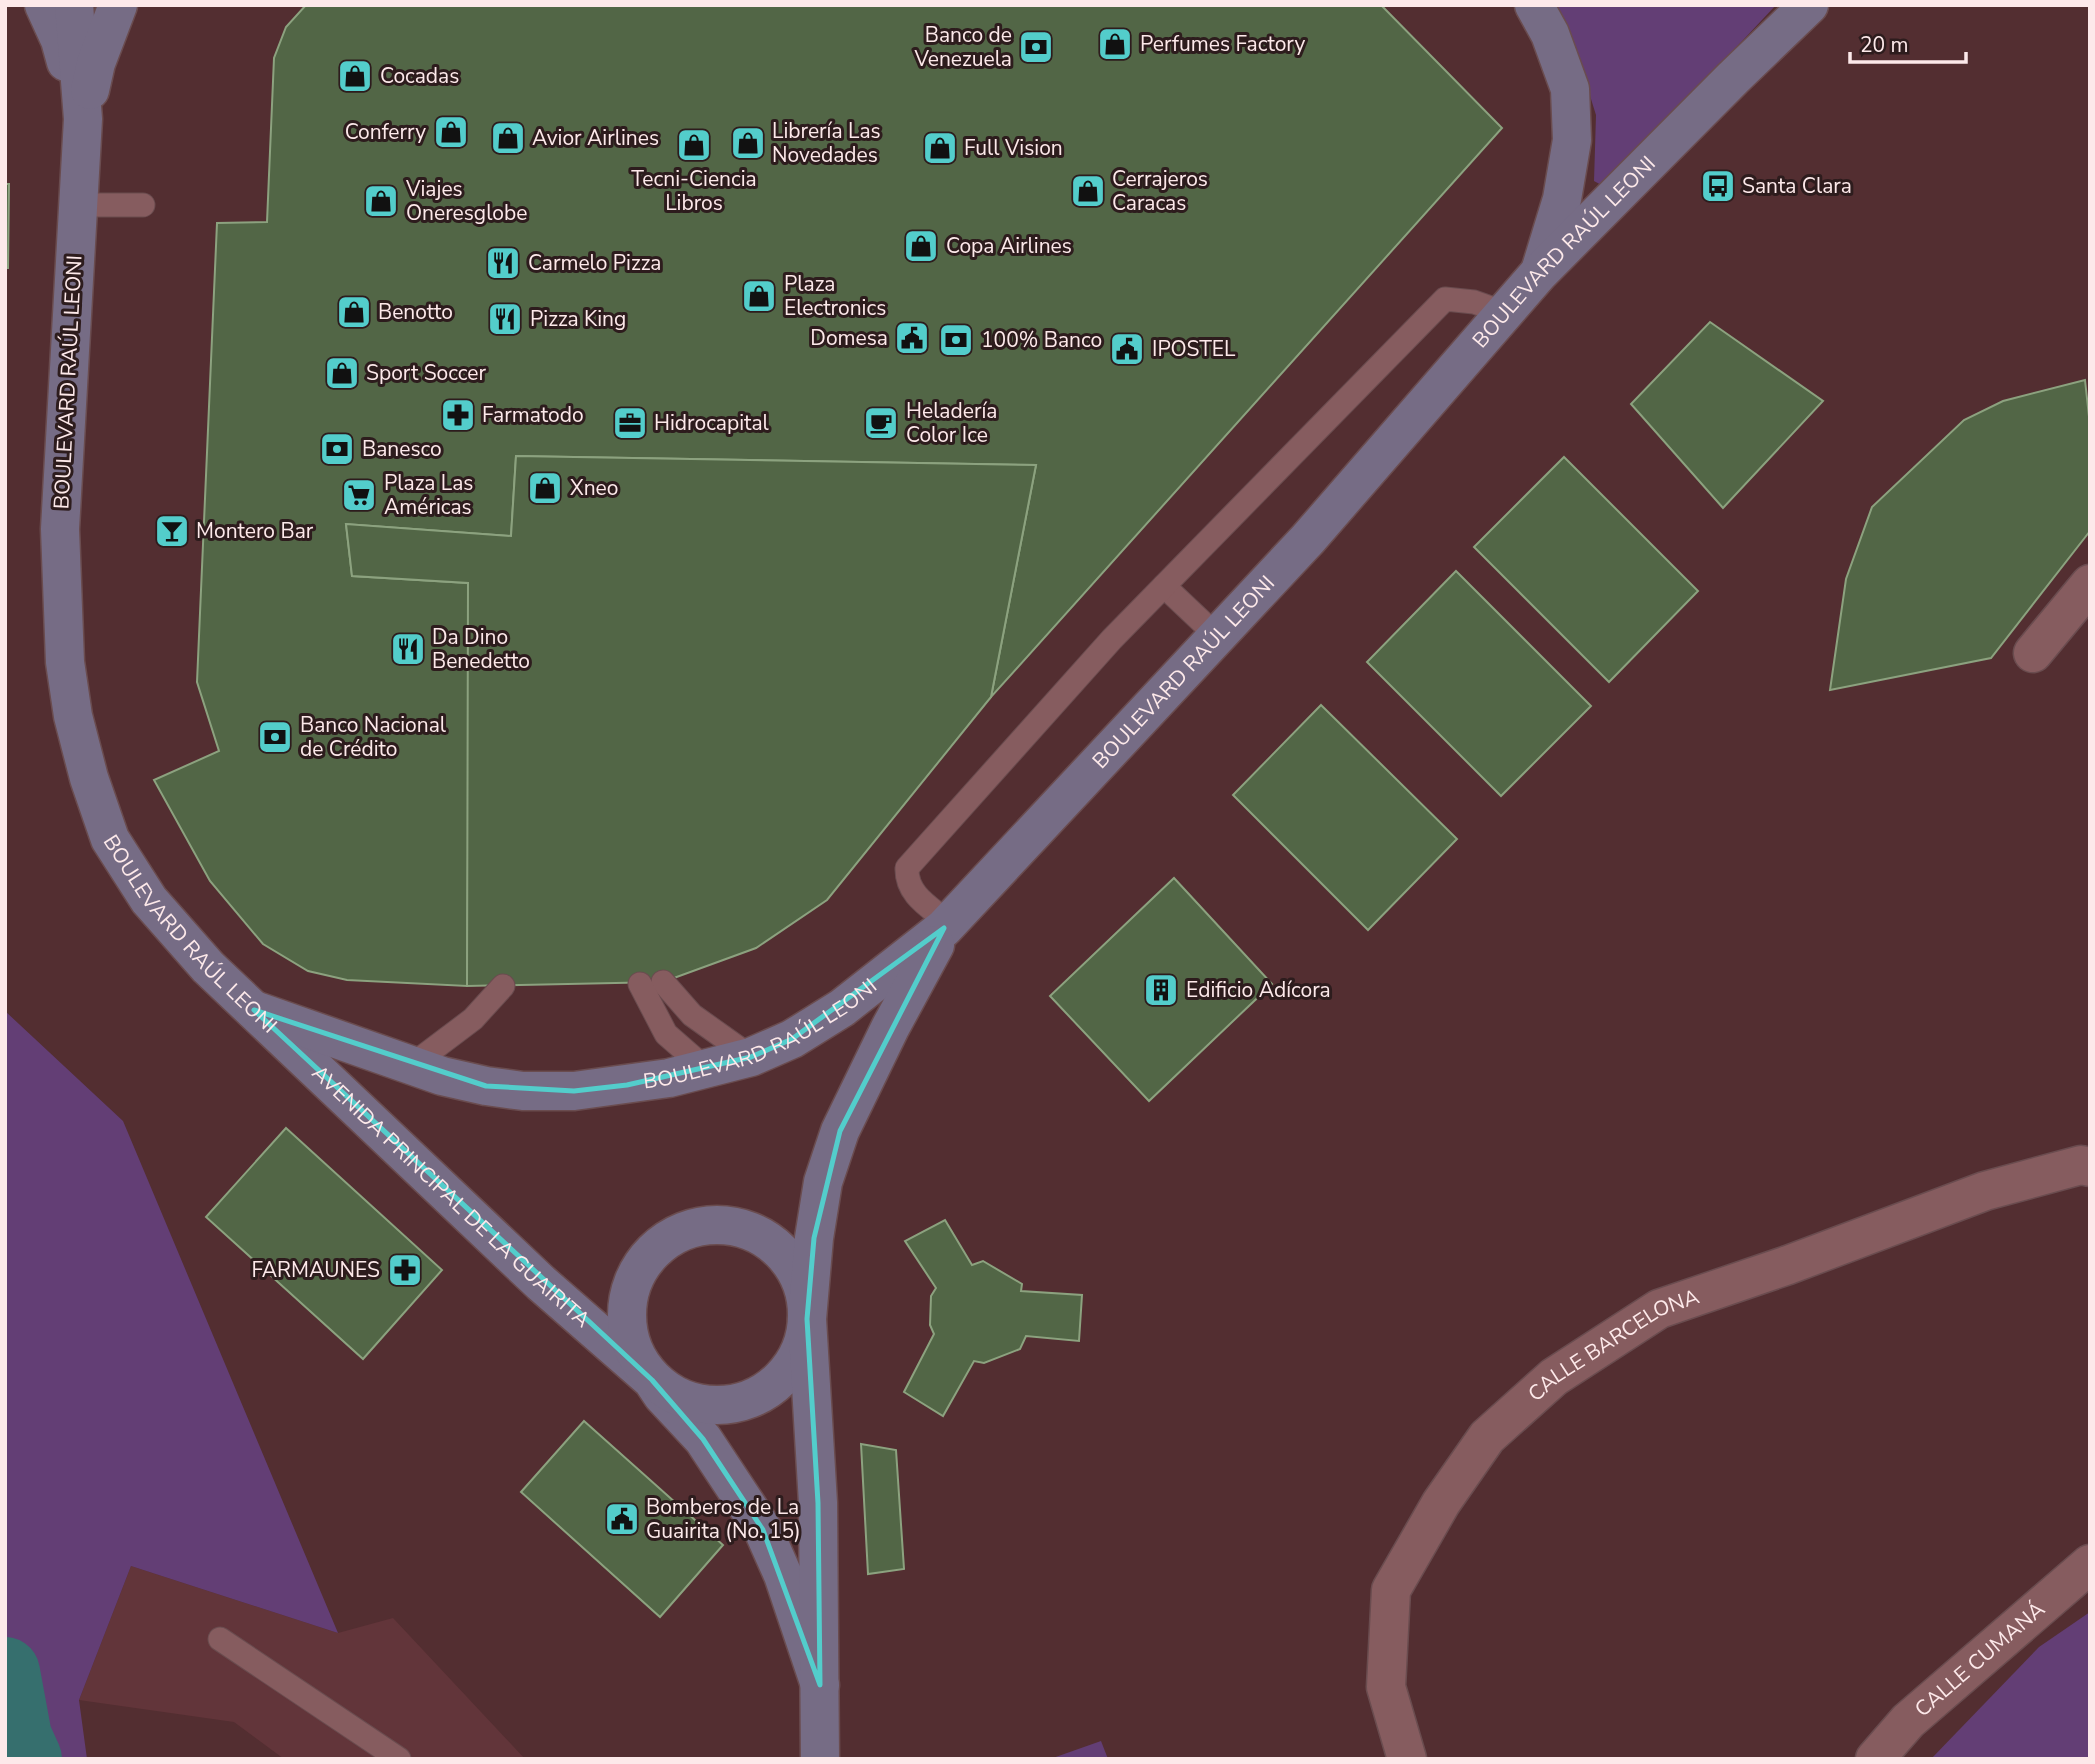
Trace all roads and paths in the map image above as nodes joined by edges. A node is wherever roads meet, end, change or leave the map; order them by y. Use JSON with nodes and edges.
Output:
{"nodes":[{"id":1,"x":44,"y":5,"type":"edge"},
{"id":2,"x":74,"y":5,"type":"edge"},
{"id":3,"x":118,"y":5,"type":"edge"},
{"id":4,"x":1534,"y":5,"type":"edge"},
{"id":5,"x":1809,"y":5,"type":"edge"},
{"id":6,"x":83,"y":119,"type":"junction"},
{"id":7,"x":78,"y":205,"type":"junction"},
{"id":8,"x":143,"y":205,"type":"dead end"},
{"id":9,"x":1539,"y":273,"type":"junction"},
{"id":10,"x":1505,"y":313,"type":"junction"},
{"id":11,"x":2090,"y":584,"type":"edge"},
{"id":12,"x":1164,"y":586,"type":"junction"},
{"id":13,"x":1218,"y":637,"type":"junction"},
{"id":14,"x":2033,"y":653,"type":"dead end"},
{"id":15,"x":946,"y":926,"type":"junction"},
{"id":16,"x":663,"y":982,"type":"dead end"},
{"id":17,"x":640,"y":984,"type":"dead end"},
{"id":18,"x":503,"y":986,"type":"dead end"},
{"id":19,"x":254,"y":1010,"type":"junction"},
{"id":20,"x":751,"y":1057,"type":"junction"},
{"id":21,"x":412,"y":1065,"type":"junction"},
{"id":22,"x":706,"y":1069,"type":"junction"},
{"id":23,"x":2090,"y":1167,"type":"edge"},
{"id":24,"x":807,"y":1319,"type":"junction"},
{"id":25,"x":652,"y":1380,"type":"junction"},
{"id":26,"x":2090,"y":1564,"type":"edge"},
{"id":27,"x":220,"y":1639,"type":"dead end"},
{"id":28,"x":820,"y":1685,"type":"junction"},
{"id":29,"x":399,"y":1759,"type":"edge"},
{"id":30,"x":820,"y":1759,"type":"edge"},
{"id":31,"x":1407,"y":1759,"type":"edge"},
{"id":32,"x":1875,"y":1759,"type":"edge"}],
"edges":[{"from":1,"to":6,"type":"main road"},
{"from":2,"to":6,"type":"main road"},
{"from":3,"to":6,"type":"main road"},
{"from":4,"to":9,"type":"main road"},
{"from":5,"to":9,"type":"main road","name":"BOULEVARD RAÚL LEONI"},
{"from":6,"to":7,"type":"main road","name":"BOULEVARD RAÚL LEONI"},
{"from":7,"to":8,"type":"lane"},
{"from":7,"to":19,"type":"main road","name":"BOULEVARD RAÚL LEONI"},
{"from":9,"to":10,"type":"main road","name":"BOULEVARD RAÚL LEONI"},
{"from":10,"to":12,"type":"lane"},
{"from":10,"to":13,"type":"main road","name":"BOULEVARD RAÚL LEONI"},
{"from":11,"to":14,"type":"street"},
{"from":12,"to":13,"type":"lane"},
{"from":12,"to":15,"type":"lane"},
{"from":13,"to":15,"type":"main road","name":"BOULEVARD RAÚL LEONI"},
{"from":15,"to":20,"type":"main road","name":"BOULEVARD RAÚL LEONI"},
{"from":15,"to":24,"type":"main road","name":"AVENIDA PRINCIPAL DE LA GUAIRITA"},
{"from":16,"to":20,"type":"lane"},
{"from":17,"to":22,"type":"lane"},
{"from":18,"to":21,"type":"lane"},
{"from":19,"to":21,"type":"main road","name":"BOULEVARD RAÚL LEONI"},
{"from":19,"to":25,"type":"main road","name":"AVENIDA PRINCIPAL DE LA GUAIRITA"},
{"from":20,"to":22,"type":"main road","name":"BOULEVARD RAÚL LEONI"},
{"from":21,"to":22,"type":"main road","name":"BOULEVARD RAÚL LEONI"},
{"from":23,"to":31,"type":"street","name":"CALLE BARCELONA"},
{"from":24,"to":25,"type":"main road","name":"AVENIDA PRINCIPAL DE LA GUAIRITA"},
{"from":24,"to":25,"type":"main road","name":"AVENIDA PRINCIPAL DE LA GUAIRITA"},
{"from":24,"to":28,"type":"main road","name":"AVENIDA PRINCIPAL DE LA GUAIRITA"},
{"from":25,"to":28,"type":"main road","name":"AVENIDA PRINCIPAL DE LA GUAIRITA"},
{"from":26,"to":32,"type":"street","name":"CALLE CUMANÁ"},
{"from":27,"to":29,"type":"lane"},
{"from":28,"to":30,"type":"main road","name":"AVENIDA PRINCIPAL DE LA GUAIRITA"}]}
